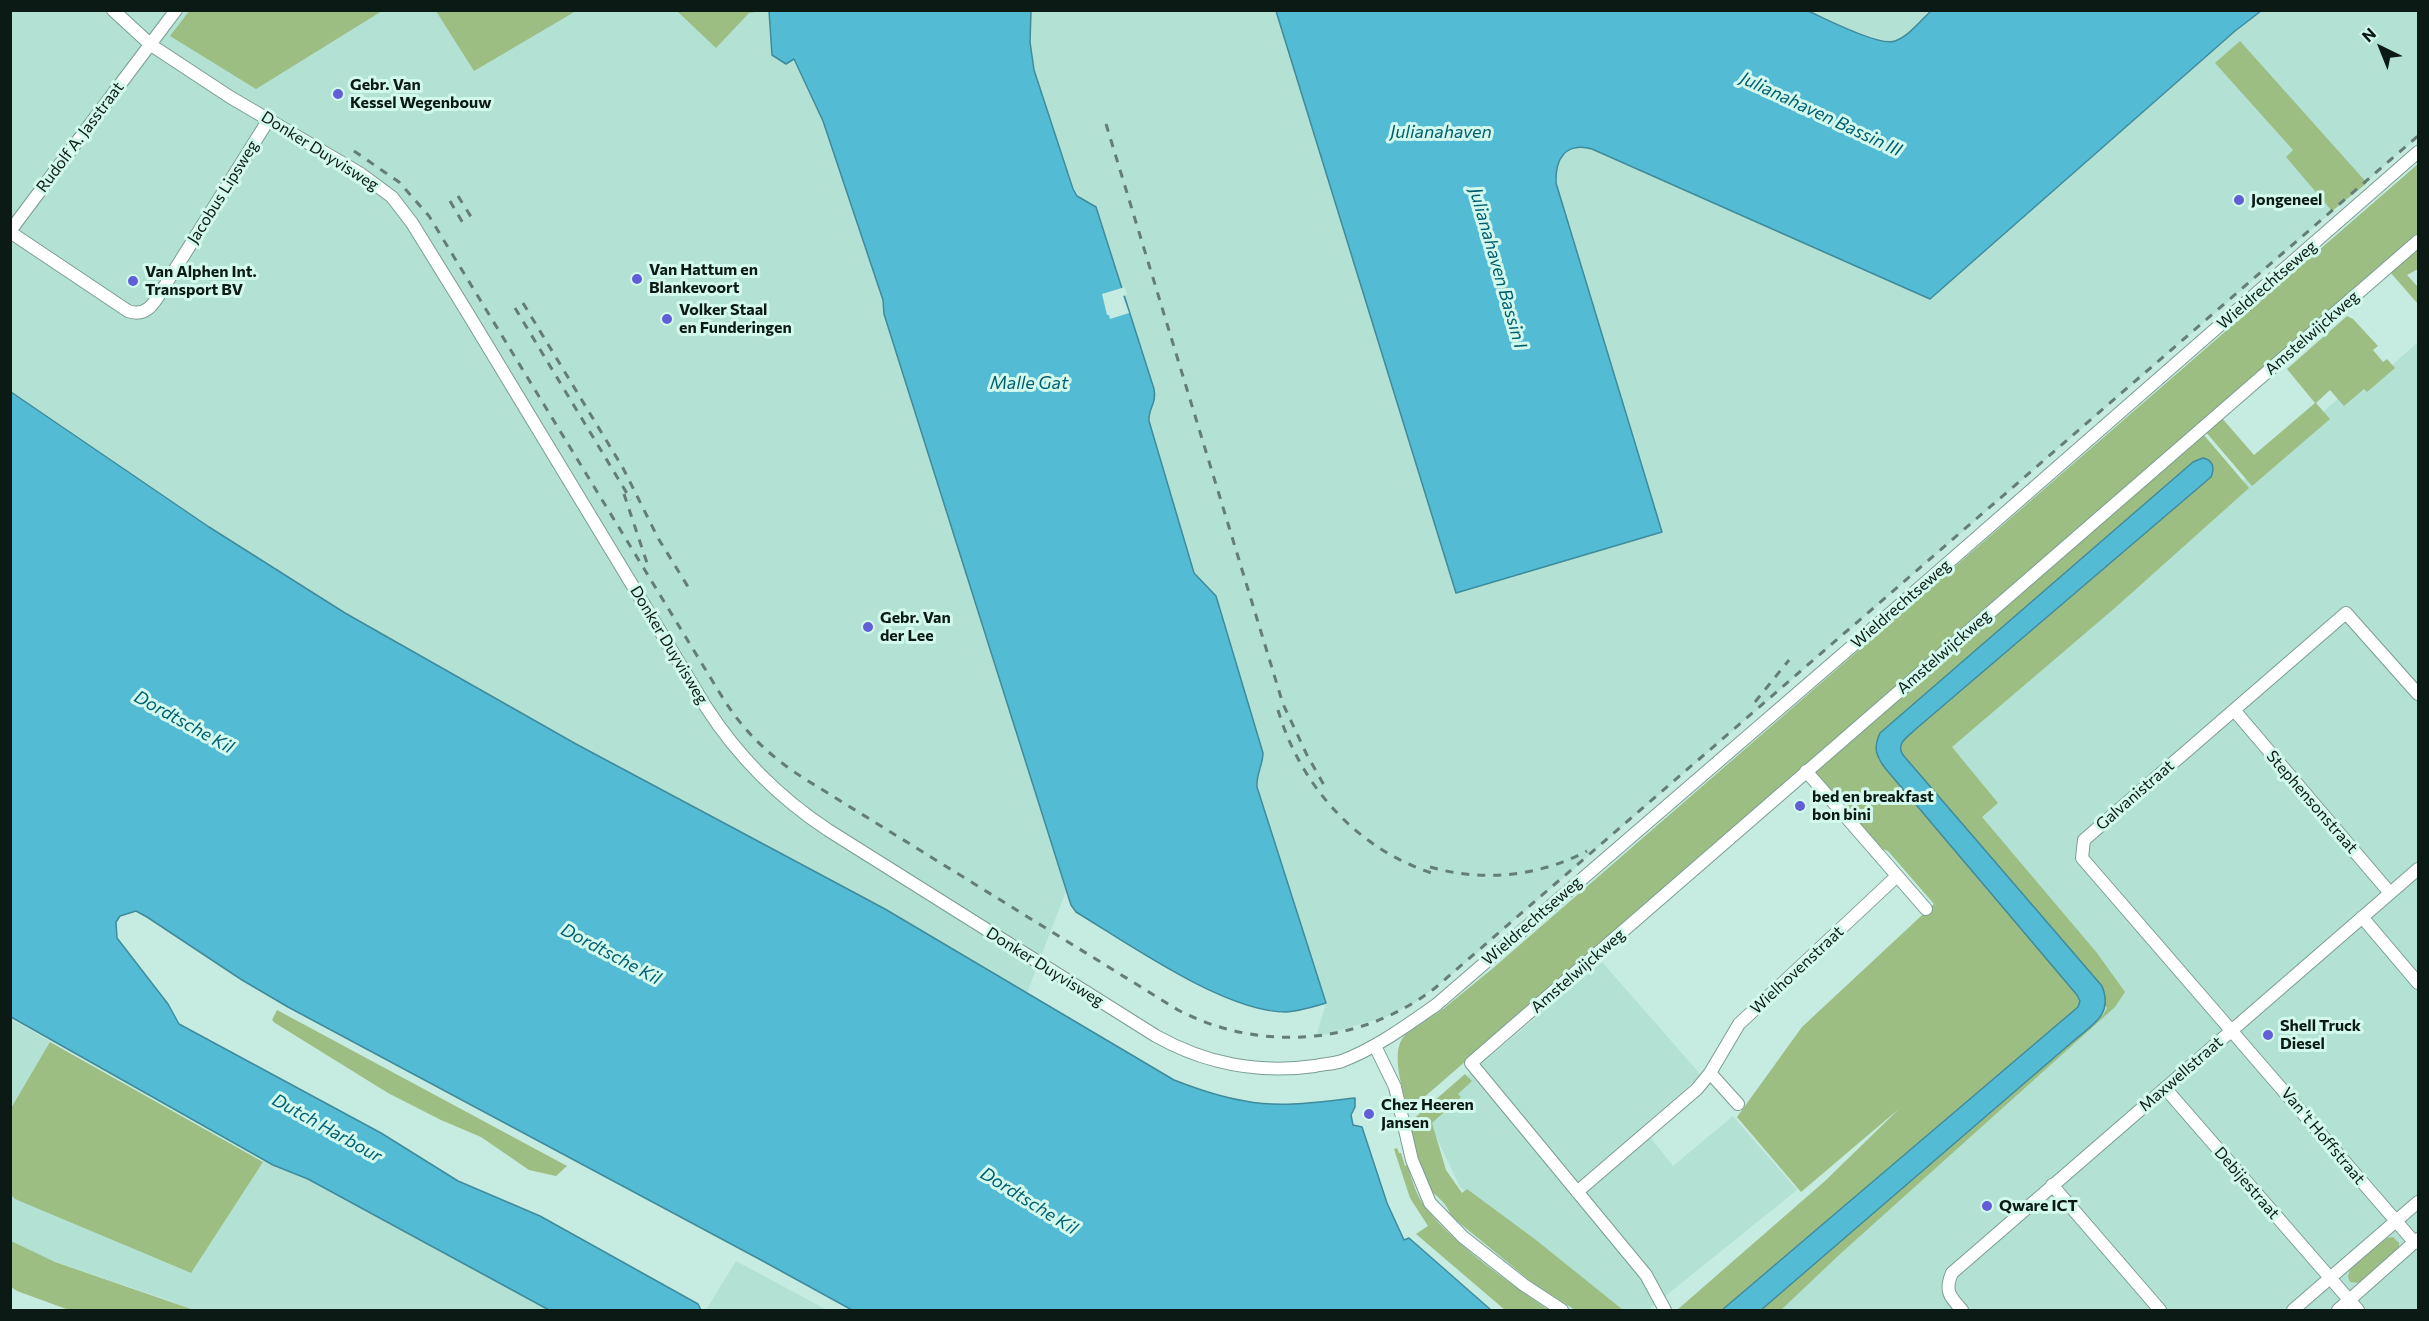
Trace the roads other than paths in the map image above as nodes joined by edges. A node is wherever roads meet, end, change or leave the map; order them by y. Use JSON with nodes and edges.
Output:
{"nodes":[{"id":1,"x":113,"y":10,"type":"edge"},
{"id":2,"x":176,"y":10,"type":"edge"},
{"id":3,"x":152,"y":45,"type":"junction"},
{"id":4,"x":269,"y":118,"type":"junction"},
{"id":5,"x":2418,"y":152,"type":"edge"},
{"id":6,"x":10,"y":231,"type":"edge"},
{"id":7,"x":2418,"y":241,"type":"edge"},
{"id":8,"x":2418,"y":694,"type":"edge"},
{"id":9,"x":2234,"y":710,"type":"junction"},
{"id":10,"x":1806,"y":771,"type":"junction"},
{"id":11,"x":2418,"y":869,"type":"edge"},
{"id":12,"x":1897,"y":876,"type":"junction"},
{"id":13,"x":2390,"y":893,"type":"junction"},
{"id":14,"x":1926,"y":909,"type":"dead end"},
{"id":15,"x":2362,"y":917,"type":"junction"},
{"id":16,"x":2418,"y":983,"type":"edge"},
{"id":17,"x":2233,"y":1030,"type":"junction"},
{"id":18,"x":1375,"y":1046,"type":"junction"},
{"id":19,"x":1710,"y":1073,"type":"junction"},
{"id":20,"x":2165,"y":1088,"type":"junction"},
{"id":21,"x":1738,"y":1104,"type":"dead end"},
{"id":22,"x":2052,"y":1185,"type":"junction"},
{"id":23,"x":1577,"y":1192,"type":"junction"},
{"id":24,"x":2418,"y":1202,"type":"edge"},
{"id":25,"x":2397,"y":1220,"type":"junction"},
{"id":26,"x":2416,"y":1241,"type":"edge"},
{"id":27,"x":2331,"y":1278,"type":"junction"},
{"id":28,"x":2354,"y":1306,"type":"edge"},
{"id":29,"x":1562,"y":1311,"type":"edge"},
{"id":30,"x":1665,"y":1311,"type":"edge"},
{"id":31,"x":1962,"y":1311,"type":"edge"},
{"id":32,"x":2160,"y":1311,"type":"edge"},
{"id":33,"x":2293,"y":1311,"type":"edge"},
{"id":34,"x":2338,"y":1311,"type":"edge"}],
"edges":[{"from":1,"to":3,"type":"street","name":"Donker Duyvisweg"},
{"from":2,"to":3,"type":"street","name":"Rudolf A. Jasstraat"},
{"from":3,"to":4,"type":"street","name":"Donker Duyvisweg"},
{"from":3,"to":6,"type":"street","name":"Rudolf A. Jasstraat"},
{"from":4,"to":6,"type":"street","name":"Jacobus Lipsweg"},
{"from":4,"to":18,"type":"street","name":"Donker Duyvisweg"},
{"from":5,"to":18,"type":"street","name":"Wieldrechtseweg"},
{"from":7,"to":10,"type":"street","name":"Amstelwijckweg"},
{"from":8,"to":9,"type":"street","name":"Galvanistraat"},
{"from":9,"to":13,"type":"street","name":"Stephensonstraat"},
{"from":9,"to":17,"type":"street","name":"Galvanistraat"},
{"from":10,"to":12,"type":"street"},
{"from":10,"to":23,"type":"street","name":"Amstelwijckweg"},
{"from":11,"to":13,"type":"street","name":"Maxwellstraat"},
{"from":12,"to":14,"type":"street"},
{"from":12,"to":19,"type":"street","name":"Wielhovenstraat"},
{"from":13,"to":15,"type":"street","name":"Maxwellstraat"},
{"from":15,"to":16,"type":"street"},
{"from":15,"to":17,"type":"street","name":"Maxwellstraat"},
{"from":17,"to":20,"type":"street","name":"Maxwellstraat"},
{"from":17,"to":25,"type":"street","name":"Van 't Hoffstraat"},
{"from":18,"to":29,"type":"street"},
{"from":19,"to":21,"type":"street"},
{"from":19,"to":23,"type":"street","name":"Wielhovenstraat"},
{"from":20,"to":22,"type":"street","name":"Maxwellstraat"},
{"from":20,"to":27,"type":"street","name":"Debijestraat"},
{"from":22,"to":31,"type":"street","name":"Maxwellstraat"},
{"from":22,"to":32,"type":"street"},
{"from":23,"to":30,"type":"street"},
{"from":24,"to":25,"type":"street"},
{"from":25,"to":26,"type":"street","name":"Van 't Hoffstraat"},
{"from":25,"to":27,"type":"street"},
{"from":26,"to":28,"type":"street"},
{"from":27,"to":28,"type":"street","name":"Debijestraat"},
{"from":27,"to":33,"type":"street"},
{"from":28,"to":34,"type":"street"}]}
